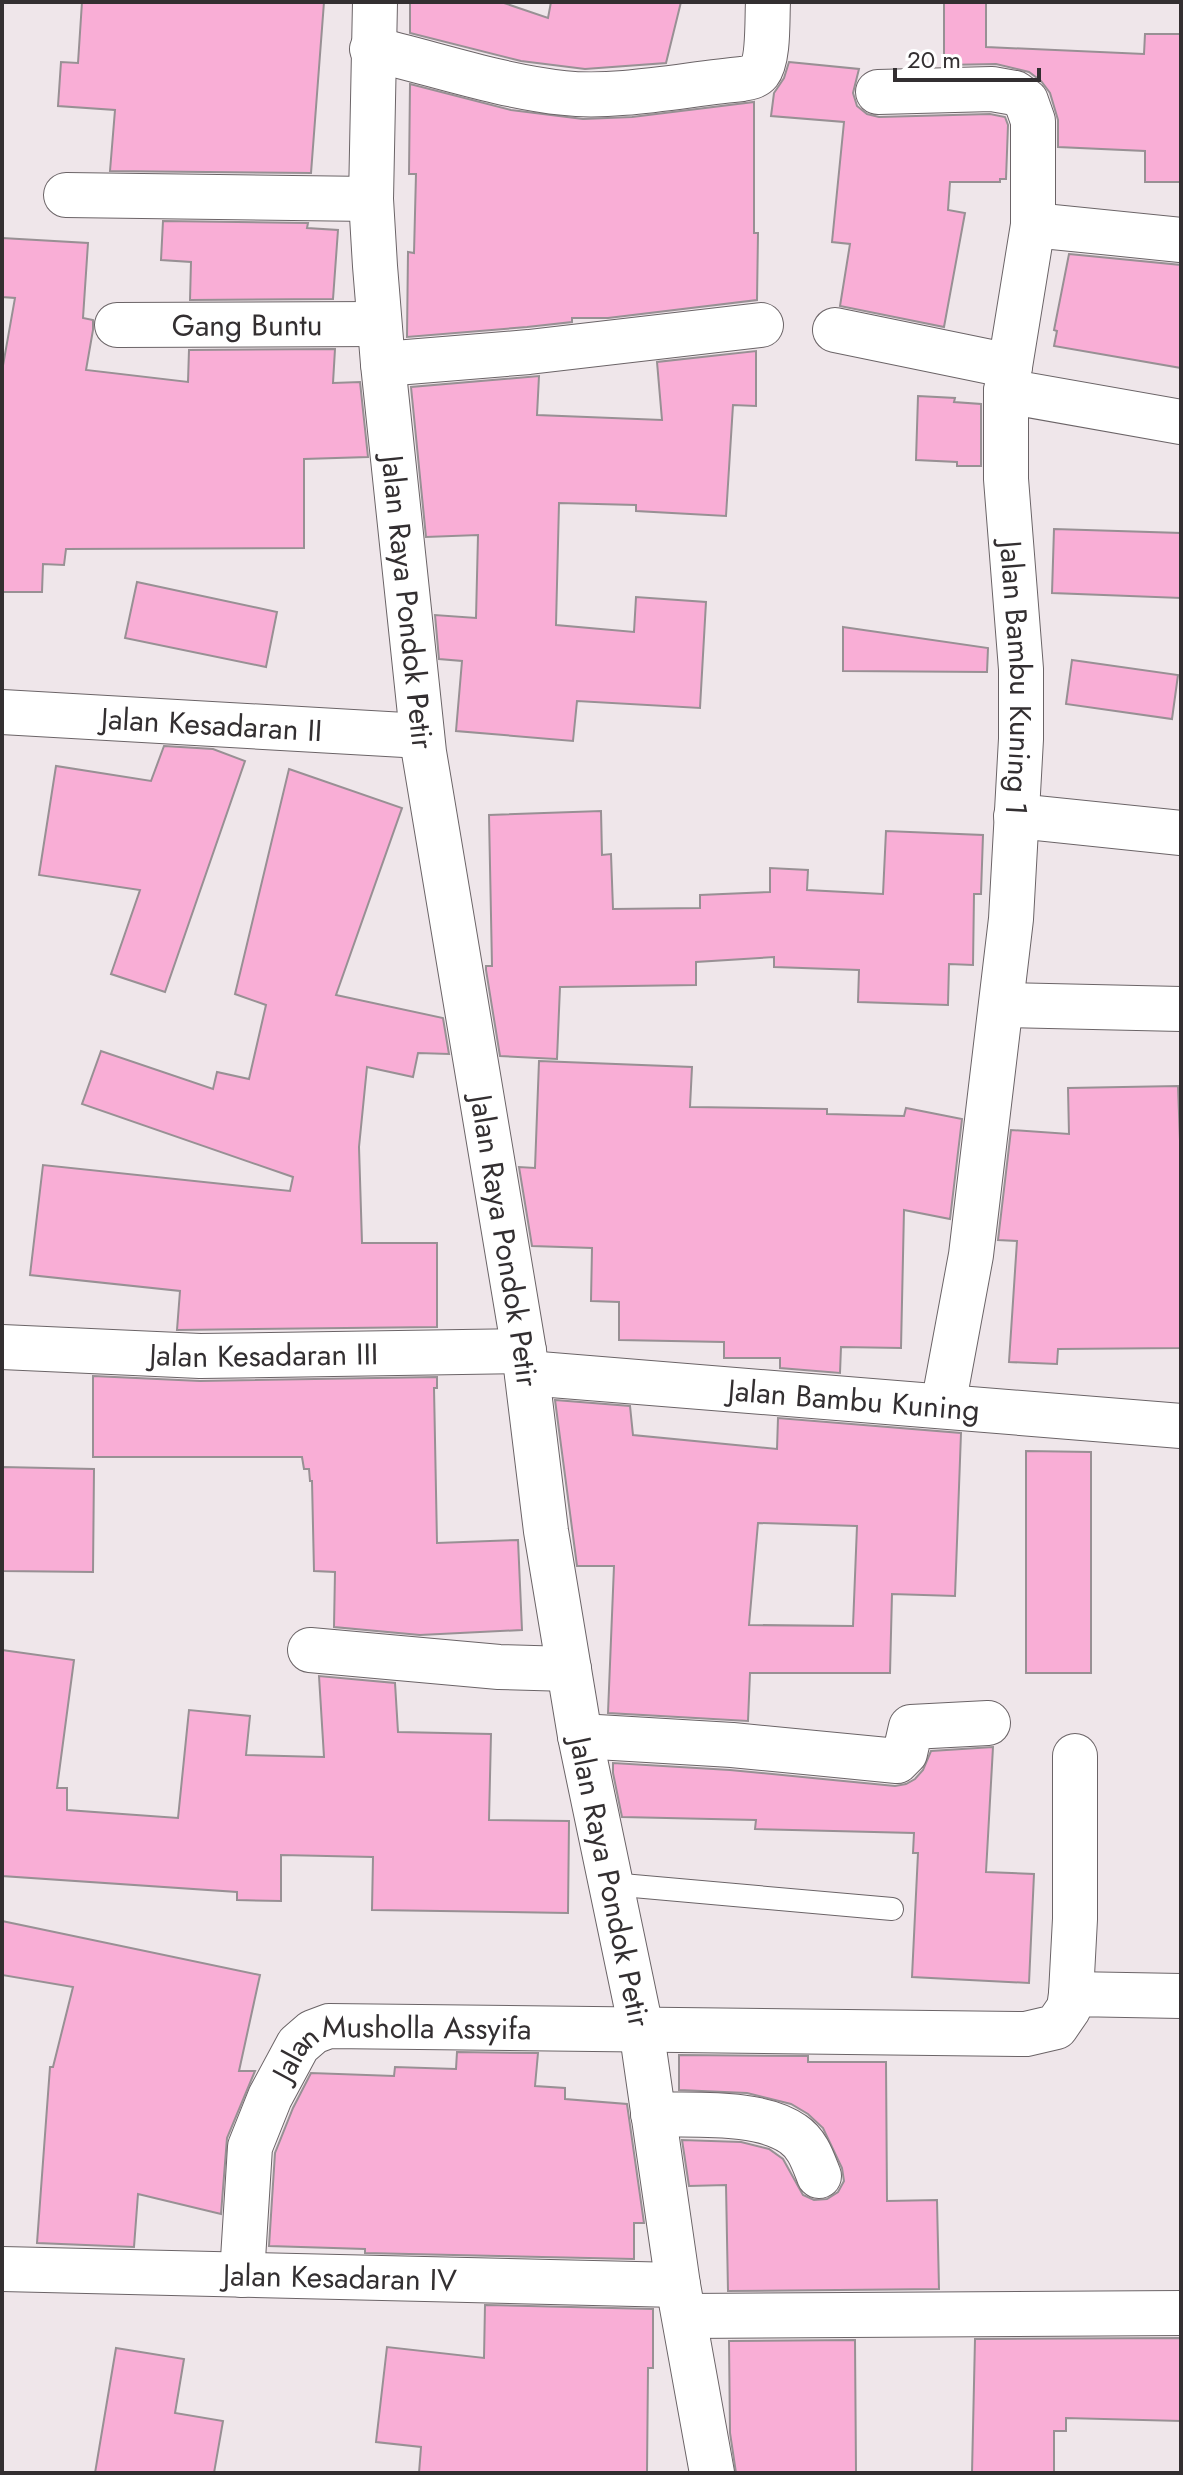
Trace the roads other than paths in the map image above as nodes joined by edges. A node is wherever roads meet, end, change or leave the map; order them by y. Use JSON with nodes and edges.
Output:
{"nodes":[{"id":1,"x":375,"y":2,"type":"edge"},
{"id":2,"x":768,"y":2,"type":"edge"},
{"id":3,"x":372,"y":49,"type":"junction"},
{"id":4,"x":878,"y":92,"type":"dead end"},
{"id":5,"x":66,"y":195,"type":"dead end"},
{"id":6,"x":371,"y":199,"type":"junction"},
{"id":7,"x":1033,"y":225,"type":"junction"},
{"id":8,"x":1181,"y":240,"type":"edge"},
{"id":9,"x":117,"y":325,"type":"dead end"},
{"id":10,"x":761,"y":325,"type":"dead end"},
{"id":11,"x":835,"y":330,"type":"dead end"},
{"id":12,"x":381,"y":344,"type":"junction"},
{"id":13,"x":1008,"y":379,"type":"junction"},
{"id":14,"x":1181,"y":422,"type":"edge"},
{"id":15,"x":2,"y":712,"type":"edge"},
{"id":16,"x":422,"y":736,"type":"junction"},
{"id":17,"x":1016,"y":816,"type":"junction"},
{"id":18,"x":1181,"y":833,"type":"edge"},
{"id":19,"x":1002,"y":1005,"type":"junction"},
{"id":20,"x":1181,"y":1009,"type":"edge"},
{"id":21,"x":2,"y":1347,"type":"edge"},
{"id":22,"x":526,"y":1362,"type":"junction"},
{"id":23,"x":943,"y":1406,"type":"junction"},
{"id":24,"x":1181,"y":1426,"type":"edge"},
{"id":25,"x":310,"y":1650,"type":"dead end"},
{"id":26,"x":569,"y":1669,"type":"junction"},
{"id":27,"x":988,"y":1723,"type":"dead end"},
{"id":28,"x":580,"y":1736,"type":"junction"},
{"id":29,"x":1075,"y":1756,"type":"dead end"},
{"id":30,"x":611,"y":1884,"type":"junction"},
{"id":31,"x":892,"y":1909,"type":"dead end"},
{"id":32,"x":1071,"y":1994,"type":"junction"},
{"id":33,"x":1181,"y":1996,"type":"edge"},
{"id":34,"x":641,"y":2028,"type":"junction"},
{"id":35,"x":653,"y":2114,"type":"junction"},
{"id":36,"x":819,"y":2176,"type":"dead end"},
{"id":37,"x":2,"y":2269,"type":"edge"},
{"id":38,"x":242,"y":2275,"type":"junction"},
{"id":39,"x":681,"y":2300,"type":"junction"},
{"id":40,"x":1181,"y":2313,"type":"edge"},
{"id":41,"x":712,"y":2473,"type":"edge"}],
"edges":[{"from":1,"to":3,"type":"street","name":"Jalan Raya Pondok Petir"},
{"from":2,"to":3,"type":"street"},
{"from":3,"to":6,"type":"street","name":"Jalan Raya Pondok Petir"},
{"from":4,"to":7,"type":"street","name":"Jalan Bambu Kuning 1"},
{"from":5,"to":6,"type":"street"},
{"from":6,"to":12,"type":"street","name":"Jalan Raya Pondok Petir"},
{"from":7,"to":8,"type":"street"},
{"from":7,"to":13,"type":"street","name":"Jalan Bambu Kuning 1"},
{"from":9,"to":12,"type":"street","name":"Gang Buntu"},
{"from":10,"to":12,"type":"street","name":"Gang Buntu"},
{"from":11,"to":13,"type":"street"},
{"from":12,"to":16,"type":"street","name":"Jalan Raya Pondok Petir"},
{"from":13,"to":14,"type":"street"},
{"from":13,"to":17,"type":"street","name":"Jalan Bambu Kuning 1"},
{"from":15,"to":16,"type":"street","name":"Jalan Kesadaran II"},
{"from":16,"to":22,"type":"street","name":"Jalan Raya Pondok Petir"},
{"from":17,"to":18,"type":"street"},
{"from":17,"to":19,"type":"street","name":"Jalan Bambu Kuning 1"},
{"from":19,"to":20,"type":"street"},
{"from":19,"to":23,"type":"street","name":"Jalan Bambu Kuning 1"},
{"from":21,"to":22,"type":"street","name":"Jalan Kesadaran III"},
{"from":22,"to":23,"type":"street","name":"Jalan Bambu Kuning"},
{"from":22,"to":26,"type":"street","name":"Jalan Raya Pondok Petir"},
{"from":23,"to":24,"type":"street","name":"Jalan Bambu Kuning"},
{"from":25,"to":26,"type":"street"},
{"from":26,"to":28,"type":"street","name":"Jalan Raya Pondok Petir"},
{"from":27,"to":28,"type":"street"},
{"from":28,"to":30,"type":"street","name":"Jalan Raya Pondok Petir"},
{"from":29,"to":32,"type":"street"},
{"from":30,"to":31,"type":"lane"},
{"from":30,"to":34,"type":"street","name":"Jalan Raya Pondok Petir"},
{"from":32,"to":33,"type":"street"},
{"from":32,"to":34,"type":"street","name":"Jalan Musholla Assyifa"},
{"from":34,"to":35,"type":"street","name":"Jalan Raya Pondok Petir"},
{"from":34,"to":38,"type":"street","name":"Jalan Musholla Assyifa"},
{"from":35,"to":36,"type":"street"},
{"from":35,"to":39,"type":"street","name":"Jalan Raya Pondok Petir"},
{"from":37,"to":38,"type":"street","name":"Jalan Kesadaran IV"},
{"from":38,"to":39,"type":"street","name":"Jalan Kesadaran IV"},
{"from":39,"to":40,"type":"street","name":"Jalan Kesadaran IV"},
{"from":39,"to":41,"type":"street","name":"Jalan Raya Pondok Petir"}]}
